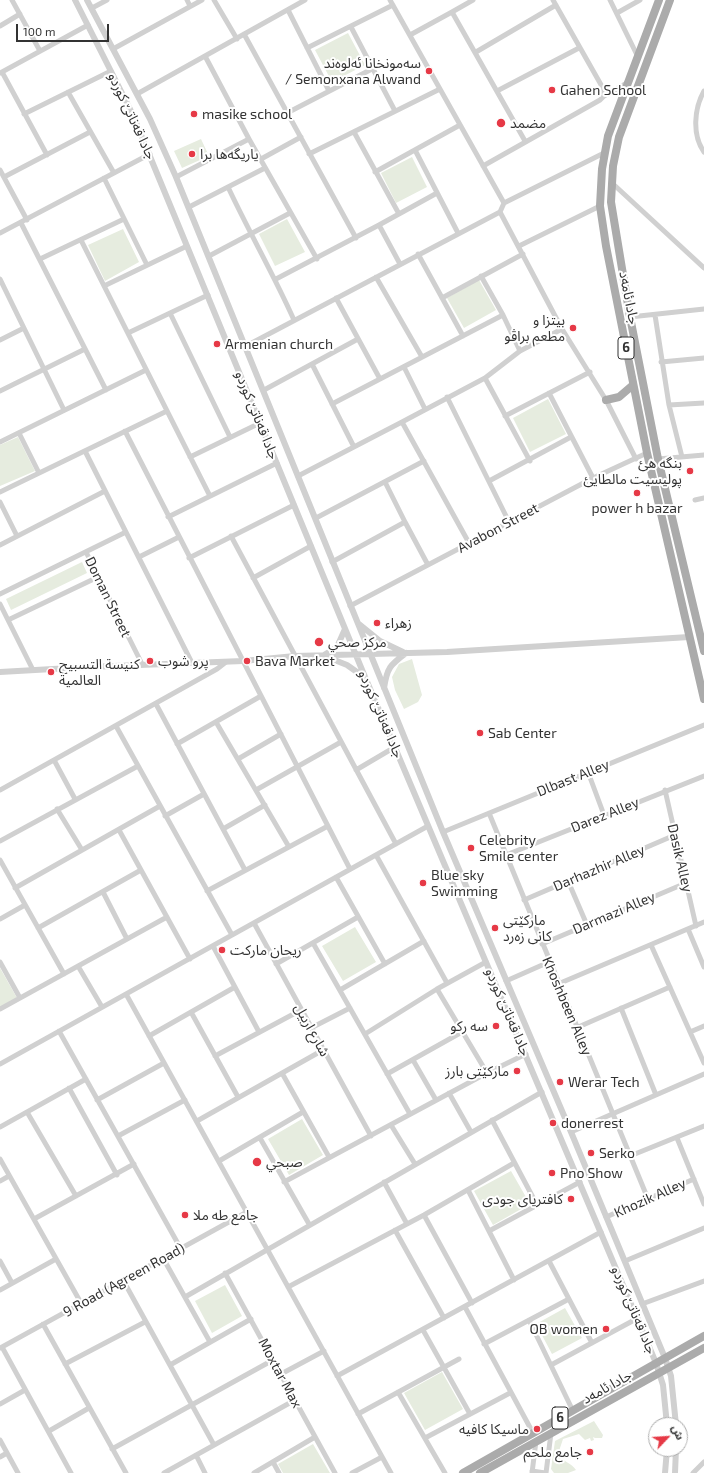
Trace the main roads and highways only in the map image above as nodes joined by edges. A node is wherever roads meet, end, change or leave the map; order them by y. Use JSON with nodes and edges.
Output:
{"nodes":[{"id":1,"x":659,"y":0,"type":"edge"},
{"id":2,"x":670,"y":0,"type":"edge"},
{"id":3,"x":633,"y":385,"type":"junction"},
{"id":4,"x":606,"y":400,"type":"road end"},
{"id":5,"x":702,"y":633,"type":"edge"},
{"id":6,"x":704,"y":651,"type":"edge"},
{"id":7,"x":704,"y":700,"type":"edge"},
{"id":8,"x":704,"y":1336,"type":"edge"},
{"id":9,"x":704,"y":1348,"type":"edge"},
{"id":10,"x":534,"y":1437,"type":"junction"},
{"id":11,"x":463,"y":1473,"type":"edge"},
{"id":12,"x":480,"y":1473,"type":"edge"}],
"edges":[{"from":1,"to":3,"type":"main road","name":"جادا ئامەد","number":"6"},
{"from":2,"to":5,"type":"main road","name":"جادا ئامەد","number":"6"},
{"from":3,"to":4,"type":"main road"},
{"from":3,"to":7,"type":"main road","name":"جادا ئامەد","number":"6"},
{"from":5,"to":6,"type":"main road","name":"جادا ئامەد","number":"6"},
{"from":8,"to":10,"type":"main road","number":"6"},
{"from":9,"to":10,"type":"main road","name":"جادا ئامەد","number":"6"},
{"from":10,"to":11,"type":"main road","number":"6"},
{"from":10,"to":12,"type":"main road","name":"جادا ئامەد","number":"6"}]}
